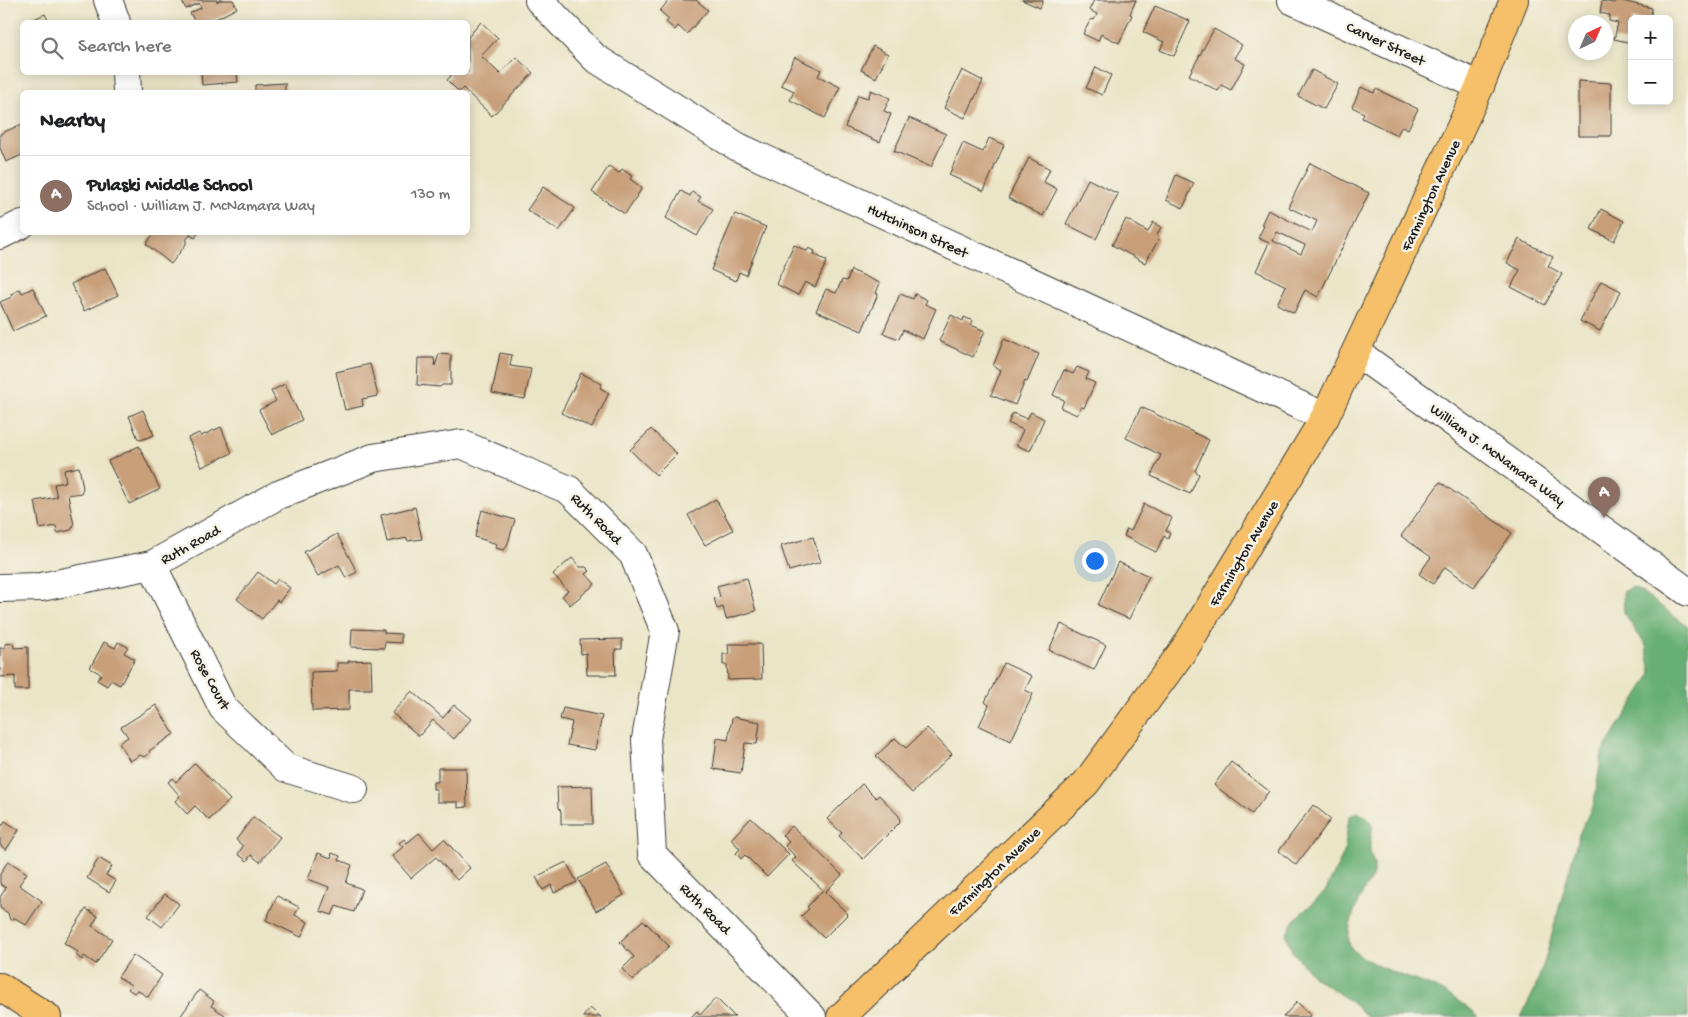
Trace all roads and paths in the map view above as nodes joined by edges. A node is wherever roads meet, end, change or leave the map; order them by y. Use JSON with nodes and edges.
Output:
{"nodes":[{"id":1,"x":108,"y":0,"type":"edge"},
{"id":2,"x":538,"y":0,"type":"edge"},
{"id":3,"x":1292,"y":0,"type":"edge"},
{"id":4,"x":1514,"y":0,"type":"edge"},
{"id":5,"x":115,"y":20,"type":"edge"},
{"id":6,"x":126,"y":75,"type":"edge"},
{"id":7,"x":1480,"y":86,"type":"junction"},
{"id":8,"x":127,"y":90,"type":"edge"},
{"id":9,"x":20,"y":225,"type":"edge"},
{"id":10,"x":0,"y":235,"type":"edge"},
{"id":11,"x":1356,"y":352,"type":"junction"},
{"id":12,"x":1325,"y":417,"type":"junction"},
{"id":13,"x":152,"y":565,"type":"junction"},
{"id":14,"x":0,"y":588,"type":"edge"},
{"id":15,"x":1688,"y":592,"type":"edge"},
{"id":16,"x":354,"y":789,"type":"dead end"},
{"id":17,"x":0,"y":987,"type":"edge"},
{"id":18,"x":47,"y":1017,"type":"edge"},
{"id":19,"x":812,"y":1017,"type":"edge"},
{"id":20,"x":841,"y":1017,"type":"edge"}],
"edges":[{"from":1,"to":5,"type":"street"},
{"from":2,"to":12,"type":"street","name":"Hutchinson Street"},
{"from":3,"to":7,"type":"street","name":"Carver Street"},
{"from":4,"to":7,"type":"main road","name":"Farmington Avenue"},
{"from":6,"to":8,"type":"street"},
{"from":7,"to":11,"type":"main road","name":"Farmington Avenue"},
{"from":9,"to":10,"type":"street"},
{"from":11,"to":12,"type":"main road","name":"Farmington Avenue"},
{"from":11,"to":15,"type":"street","name":"William J. McNamara Way"},
{"from":12,"to":20,"type":"main road","name":"Farmington Avenue"},
{"from":13,"to":14,"type":"street","name":"Ruth Road"},
{"from":13,"to":16,"type":"street","name":"Rose Court"},
{"from":13,"to":19,"type":"street","name":"Ruth Road"},
{"from":17,"to":18,"type":"main road"}]}
